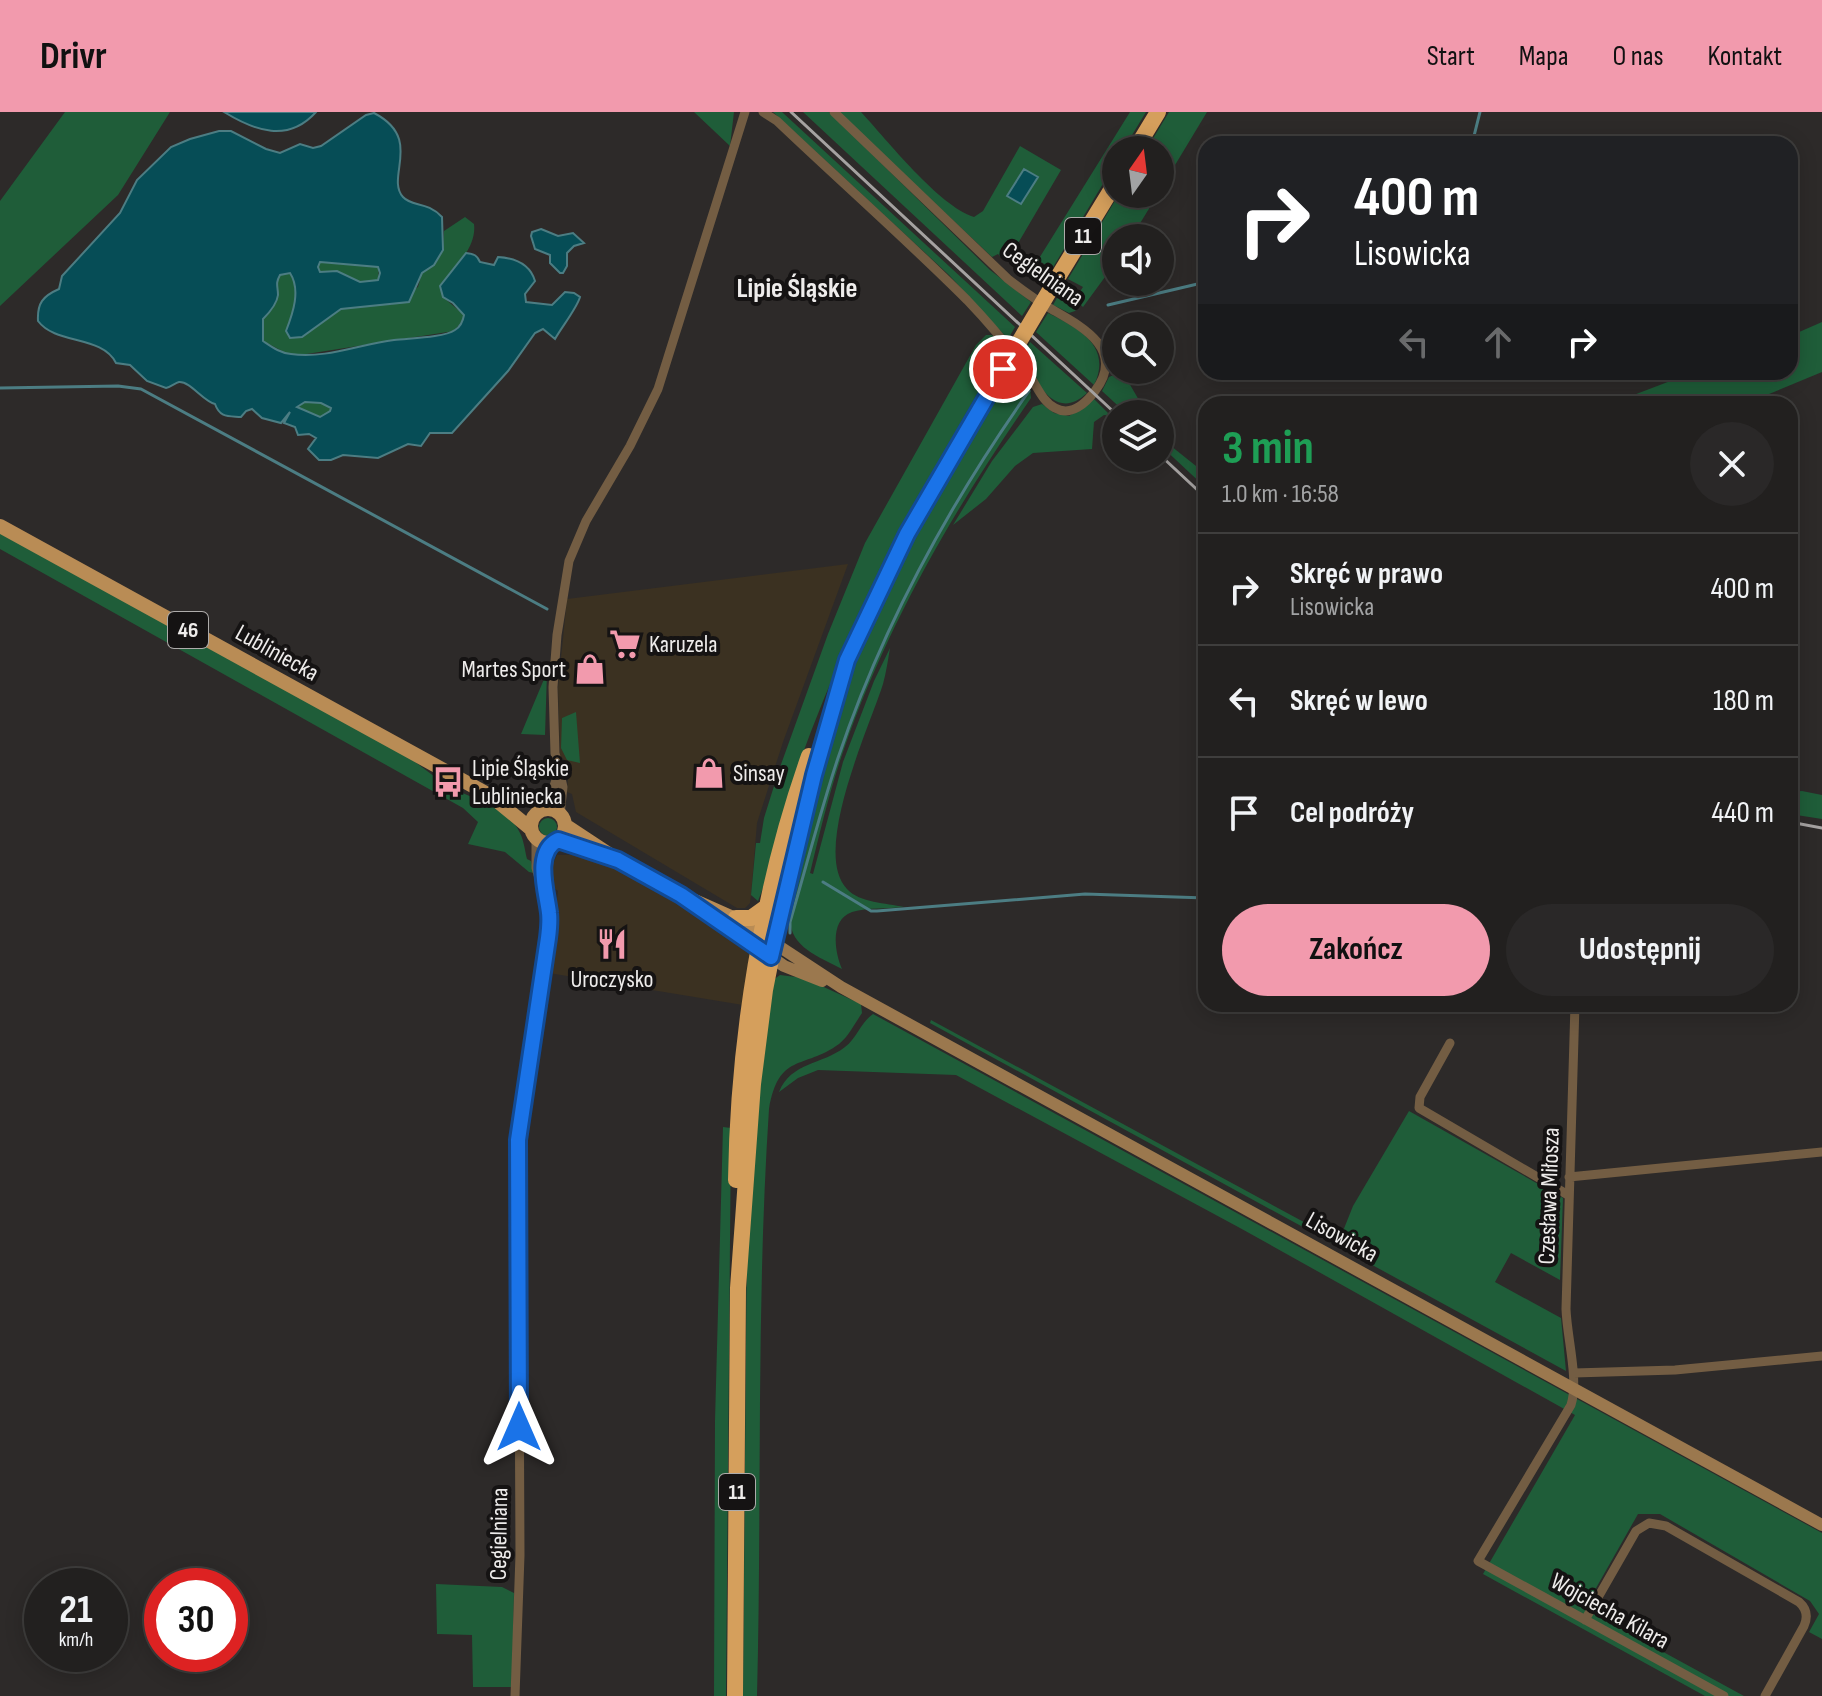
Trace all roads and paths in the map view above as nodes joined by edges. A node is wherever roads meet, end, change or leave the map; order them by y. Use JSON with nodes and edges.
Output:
{"nodes":[{"id":1,"x":745,"y":112,"type":"edge"},
{"id":2,"x":763,"y":112,"type":"edge"},
{"id":3,"x":834,"y":112,"type":"edge"},
{"id":4,"x":1158,"y":112,"type":"edge"},
{"id":5,"x":1143,"y":136,"type":"edge"},
{"id":6,"x":1102,"y":205,"type":"edge"},
{"id":7,"x":0,"y":526,"type":"edge"},
{"id":8,"x":847,"y":660,"type":"junction"},
{"id":9,"x":558,"y":770,"type":"junction"},
{"id":10,"x":491,"y":796,"type":"junction"},
{"id":11,"x":543,"y":810,"type":"junction"},
{"id":12,"x":563,"y":820,"type":"junction"},
{"id":13,"x":534,"y":834,"type":"junction"},
{"id":14,"x":555,"y":842,"type":"junction"},
{"id":15,"x":618,"y":860,"type":"junction"},
{"id":16,"x":545,"y":894,"type":"junction"},
{"id":17,"x":681,"y":895,"type":"junction"},
{"id":18,"x":769,"y":905,"type":"junction"},
{"id":19,"x":736,"y":918,"type":"junction"},
{"id":20,"x":767,"y":945,"type":"junction"},
{"id":21,"x":1575,"y":1012,"type":"edge"},
{"id":22,"x":1450,"y":1043,"type":"dead end"},
{"id":23,"x":1822,"y":1152,"type":"edge"},
{"id":24,"x":1569,"y":1177,"type":"junction"},
{"id":25,"x":1568,"y":1195,"type":"junction"},
{"id":26,"x":1822,"y":1356,"type":"edge"},
{"id":27,"x":1574,"y":1373,"type":"junction"},
{"id":28,"x":1574,"y":1389,"type":"junction"},
{"id":29,"x":1822,"y":1525,"type":"edge"},
{"id":30,"x":1585,"y":1620,"type":"junction"},
{"id":31,"x":515,"y":1696,"type":"edge"},
{"id":32,"x":735,"y":1696,"type":"edge"},
{"id":33,"x":1724,"y":1696,"type":"edge"},
{"id":34,"x":1765,"y":1696,"type":"edge"}],
"edges":[{"from":1,"to":9,"type":"street"},
{"from":2,"to":3,"type":"street","name":"Cegielniana"},
{"from":4,"to":5,"type":"highway"},
{"from":6,"to":8,"type":"highway","number":"11","bridge":true},
{"from":7,"to":10,"type":"main road","name":"Lubliniecka","number":"46"},
{"from":8,"to":18,"type":"highway","number":"11"},
{"from":8,"to":20,"type":"highway","number":"11"},
{"from":9,"to":11,"type":"street"},
{"from":9,"to":12,"type":"street"},
{"from":10,"to":11,"type":"main road","name":"Lubliniecka","number":"46"},
{"from":10,"to":13,"type":"main road","name":"Lubliniecka","number":"46"},
{"from":11,"to":12,"type":"main road","number":"46"},
{"from":11,"to":13,"type":"main road"},
{"from":12,"to":14,"type":"main road"},
{"from":12,"to":15,"type":"main road","name":"Lisowicka","number":"46"},
{"from":13,"to":14,"type":"main road","number":"46"},
{"from":13,"to":16,"type":"street","name":"Cegielniana"},
{"from":14,"to":15,"type":"main road","name":"Lisowicka","number":"46"},
{"from":14,"to":16,"type":"street","name":"Cegielniana"},
{"from":15,"to":17,"type":"main road","name":"Lisowicka","number":"46"},
{"from":16,"to":31,"type":"street","name":"Cegielniana"},
{"from":17,"to":19,"type":"main road","name":"Lisowicka","number":"46"},
{"from":17,"to":20,"type":"main road","name":"Lisowicka","number":"46"},
{"from":18,"to":19,"type":"highway"},
{"from":18,"to":20,"type":"highway","number":"11"},
{"from":19,"to":20,"type":"main road","name":"Lisowicka","number":"46"},
{"from":20,"to":28,"type":"main road","name":"Lisowicka"},
{"from":20,"to":32,"type":"highway","number":"11"},
{"from":21,"to":24,"type":"street","name":"Czesława Miłosza"},
{"from":22,"to":25,"type":"street"},
{"from":23,"to":24,"type":"street"},
{"from":24,"to":25,"type":"street","name":"Czesława Miłosza"},
{"from":25,"to":27,"type":"street","name":"Czesława Miłosza"},
{"from":26,"to":27,"type":"street"},
{"from":27,"to":28,"type":"street","name":"Czesława Miłosza"},
{"from":28,"to":29,"type":"main road","name":"Lisowicka"},
{"from":28,"to":30,"type":"street","name":"Wojciecha Kilara"},
{"from":30,"to":33,"type":"street","name":"Wojciecha Kilara"},
{"from":30,"to":34,"type":"street"}]}
